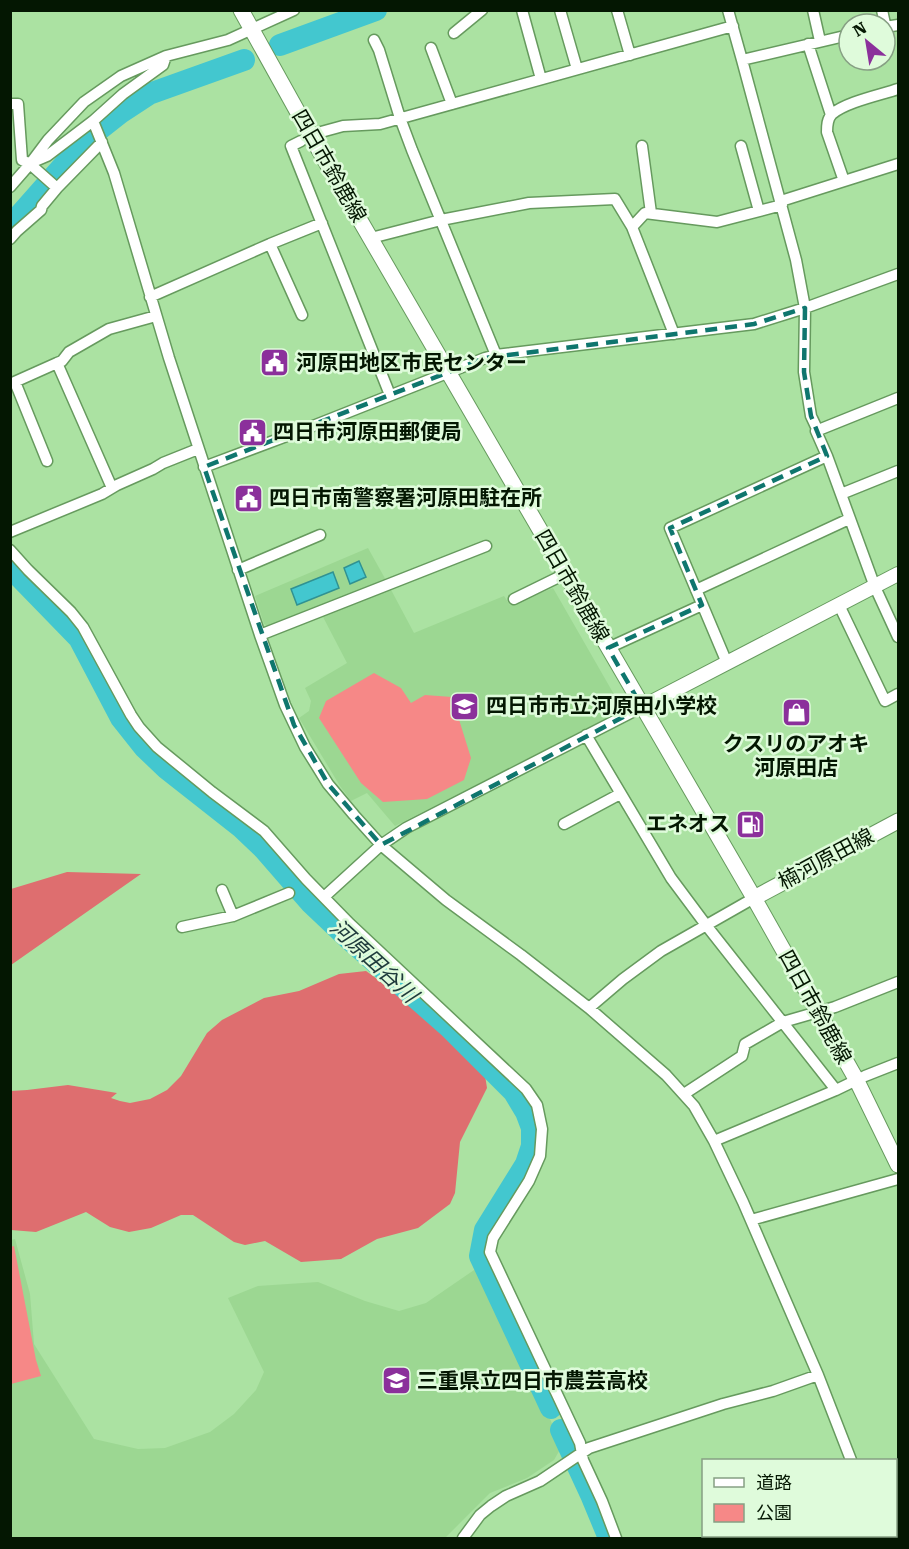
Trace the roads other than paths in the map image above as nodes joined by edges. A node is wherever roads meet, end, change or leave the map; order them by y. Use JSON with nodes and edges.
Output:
{"nodes":[{"id":1,"x":294,"y":10,"type":"edge"},
{"id":2,"x":482,"y":10,"type":"edge"},
{"id":3,"x":522,"y":10,"type":"edge"},
{"id":4,"x":560,"y":10,"type":"edge"},
{"id":5,"x":617,"y":10,"type":"edge"},
{"id":6,"x":728,"y":10,"type":"edge"},
{"id":7,"x":813,"y":10,"type":"edge"},
{"id":8,"x":246,"y":20,"type":"edge"},
{"id":9,"x":733,"y":26,"type":"junction"},
{"id":10,"x":454,"y":33,"type":"dead end"},
{"id":11,"x":837,"y":38,"type":"edge"},
{"id":12,"x":374,"y":40,"type":"dead end"},
{"id":13,"x":814,"y":43,"type":"junction"},
{"id":14,"x":431,"y":48,"type":"dead end"},
{"id":15,"x":630,"y":55,"type":"junction"},
{"id":16,"x":166,"y":56,"type":"junction"},
{"id":17,"x":742,"y":60,"type":"junction"},
{"id":18,"x":577,"y":69,"type":"junction"},
{"id":19,"x":541,"y":79,"type":"junction"},
{"id":20,"x":898,"y":89,"type":"edge"},
{"id":21,"x":10,"y":104,"type":"edge"},
{"id":22,"x":452,"y":104,"type":"junction"},
{"id":23,"x":831,"y":115,"type":"junction"},
{"id":24,"x":400,"y":118,"type":"junction"},
{"id":25,"x":94,"y":122,"type":"junction"},
{"id":26,"x":321,"y":132,"type":"dead end"},
{"id":27,"x":102,"y":140,"type":"junction"},
{"id":28,"x":301,"y":141,"type":"dead end"},
{"id":29,"x":642,"y":146,"type":"dead end"},
{"id":30,"x":741,"y":146,"type":"dead end"},
{"id":31,"x":30,"y":164,"type":"junction"},
{"id":32,"x":898,"y":164,"type":"edge"},
{"id":33,"x":844,"y":181,"type":"junction"},
{"id":34,"x":10,"y":187,"type":"edge"},
{"id":35,"x":56,"y":187,"type":"junction"},
{"id":36,"x":781,"y":203,"type":"junction"},
{"id":37,"x":759,"y":211,"type":"junction"},
{"id":38,"x":651,"y":213,"type":"junction"},
{"id":39,"x":441,"y":220,"type":"junction"},
{"id":40,"x":322,"y":223,"type":"junction"},
{"id":41,"x":632,"y":227,"type":"junction"},
{"id":42,"x":371,"y":238,"type":"junction"},
{"id":43,"x":10,"y":239,"type":"edge"},
{"id":44,"x":270,"y":244,"type":"junction"},
{"id":45,"x":898,"y":274,"type":"edge"},
{"id":46,"x":150,"y":297,"type":"junction"},
{"id":47,"x":805,"y":308,"type":"junction"},
{"id":48,"x":302,"y":315,"type":"dead end"},
{"id":49,"x":156,"y":316,"type":"junction"},
{"id":50,"x":674,"y":334,"type":"junction"},
{"id":51,"x":496,"y":355,"type":"junction"},
{"id":52,"x":57,"y":363,"type":"junction"},
{"id":53,"x":449,"y":373,"type":"junction"},
{"id":54,"x":13,"y":383,"type":"edge"},
{"id":55,"x":390,"y":395,"type":"junction"},
{"id":56,"x":898,"y":398,"type":"edge"},
{"id":57,"x":818,"y":431,"type":"junction"},
{"id":58,"x":198,"y":449,"type":"junction"},
{"id":59,"x":827,"y":456,"type":"junction"},
{"id":60,"x":47,"y":461,"type":"dead end"},
{"id":61,"x":204,"y":467,"type":"junction"},
{"id":62,"x":898,"y":471,"type":"edge"},
{"id":63,"x":112,"y":488,"type":"junction"},
{"id":64,"x":841,"y":494,"type":"junction"},
{"id":65,"x":849,"y":519,"type":"junction"},
{"id":66,"x":10,"y":532,"type":"edge"},
{"id":67,"x":320,"y":535,"type":"dead end"},
{"id":68,"x":486,"y":546,"type":"dead end"},
{"id":69,"x":10,"y":550,"type":"edge"},
{"id":70,"x":238,"y":570,"type":"junction"},
{"id":71,"x":565,"y":574,"type":"junction"},
{"id":72,"x":898,"y":574,"type":"edge"},
{"id":73,"x":875,"y":587,"type":"junction"},
{"id":74,"x":696,"y":590,"type":"junction"},
{"id":75,"x":514,"y":599,"type":"dead end"},
{"id":76,"x":702,"y":605,"type":"junction"},
{"id":77,"x":839,"y":605,"type":"junction"},
{"id":78,"x":260,"y":635,"type":"junction"},
{"id":79,"x":898,"y":637,"type":"edge"},
{"id":80,"x":608,"y":648,"type":"junction"},
{"id":81,"x":727,"y":663,"type":"junction"},
{"id":82,"x":898,"y":694,"type":"edge"},
{"id":83,"x":642,"y":707,"type":"junction"},
{"id":84,"x":586,"y":735,"type":"junction"},
{"id":85,"x":620,"y":794,"type":"junction"},
{"id":86,"x":898,"y":821,"type":"edge"},
{"id":87,"x":564,"y":824,"type":"dead end"},
{"id":88,"x":381,"y":845,"type":"junction"},
{"id":89,"x":222,"y":890,"type":"dead end"},
{"id":90,"x":289,"y":893,"type":"dead end"},
{"id":91,"x":324,"y":897,"type":"junction"},
{"id":92,"x":754,"y":898,"type":"junction"},
{"id":93,"x":233,"y":916,"type":"junction"},
{"id":94,"x":706,"y":925,"type":"junction"},
{"id":95,"x":182,"y":927,"type":"dead end"},
{"id":96,"x":898,"y":982,"type":"edge"},
{"id":97,"x":589,"y":1008,"type":"junction"},
{"id":98,"x":818,"y":1011,"type":"junction"},
{"id":99,"x":783,"y":1022,"type":"junction"},
{"id":100,"x":898,"y":1064,"type":"edge"},
{"id":101,"x":856,"y":1079,"type":"junction"},
{"id":102,"x":836,"y":1090,"type":"junction"},
{"id":103,"x":684,"y":1094,"type":"junction"},
{"id":104,"x":714,"y":1142,"type":"junction"},
{"id":105,"x":898,"y":1165,"type":"edge"},
{"id":106,"x":898,"y":1179,"type":"edge"},
{"id":107,"x":751,"y":1220,"type":"junction"},
{"id":108,"x":818,"y":1375,"type":"junction"},
{"id":109,"x":577,"y":1457,"type":"junction"},
{"id":110,"x":849,"y":1459,"type":"edge"},
{"id":111,"x":463,"y":1539,"type":"edge"},
{"id":112,"x":616,"y":1539,"type":"edge"}],
"edges":[{"from":1,"to":8,"type":"street"},
{"from":2,"to":10,"type":"street"},
{"from":3,"to":19,"type":"street"},
{"from":4,"to":18,"type":"street"},
{"from":5,"to":15,"type":"street"},
{"from":6,"to":9,"type":"street"},
{"from":7,"to":13,"type":"street"},
{"from":8,"to":16,"type":"street"},
{"from":8,"to":42,"type":"main road","name":"四日市鈴鹿線"},
{"from":9,"to":15,"type":"street"},
{"from":9,"to":17,"type":"street"},
{"from":11,"to":13,"type":"street"},
{"from":12,"to":24,"type":"street"},
{"from":13,"to":17,"type":"street"},
{"from":13,"to":23,"type":"street"},
{"from":14,"to":22,"type":"street"},
{"from":15,"to":18,"type":"street"},
{"from":16,"to":25,"type":"street"},
{"from":16,"to":31,"type":"street"},
{"from":17,"to":36,"type":"street"},
{"from":18,"to":19,"type":"street"},
{"from":19,"to":22,"type":"street"},
{"from":20,"to":23,"type":"street"},
{"from":21,"to":31,"type":"street"},
{"from":22,"to":24,"type":"street"},
{"from":23,"to":33,"type":"street"},
{"from":24,"to":26,"type":"street"},
{"from":24,"to":39,"type":"street"},
{"from":25,"to":27,"type":"street"},
{"from":25,"to":31,"type":"street"},
{"from":27,"to":35,"type":"street"},
{"from":27,"to":46,"type":"street"},
{"from":28,"to":40,"type":"street"},
{"from":29,"to":38,"type":"street"},
{"from":30,"to":37,"type":"street"},
{"from":31,"to":34,"type":"street"},
{"from":31,"to":35,"type":"street"},
{"from":32,"to":33,"type":"street"},
{"from":33,"to":36,"type":"street"},
{"from":35,"to":43,"type":"street"},
{"from":36,"to":37,"type":"street"},
{"from":36,"to":47,"type":"street"},
{"from":37,"to":38,"type":"street"},
{"from":38,"to":41,"type":"street"},
{"from":39,"to":41,"type":"street"},
{"from":39,"to":42,"type":"street"},
{"from":39,"to":51,"type":"street"},
{"from":40,"to":44,"type":"street"},
{"from":40,"to":55,"type":"street"},
{"from":41,"to":50,"type":"street"},
{"from":42,"to":53,"type":"main road","name":"四日市鈴鹿線"},
{"from":44,"to":46,"type":"street"},
{"from":44,"to":48,"type":"street"},
{"from":45,"to":47,"type":"street"},
{"from":46,"to":49,"type":"street"},
{"from":47,"to":50,"type":"street"},
{"from":47,"to":57,"type":"street"},
{"from":49,"to":52,"type":"street"},
{"from":49,"to":58,"type":"street"},
{"from":50,"to":51,"type":"street"},
{"from":51,"to":53,"type":"street"},
{"from":52,"to":54,"type":"street"},
{"from":52,"to":63,"type":"street"},
{"from":53,"to":55,"type":"street"},
{"from":53,"to":71,"type":"main road","name":"四日市鈴鹿線"},
{"from":54,"to":60,"type":"street"},
{"from":55,"to":61,"type":"street"},
{"from":56,"to":57,"type":"street"},
{"from":57,"to":59,"type":"street"},
{"from":58,"to":61,"type":"street"},
{"from":58,"to":63,"type":"street"},
{"from":59,"to":64,"type":"street"},
{"from":59,"to":74,"type":"street"},
{"from":61,"to":70,"type":"street"},
{"from":62,"to":64,"type":"street"},
{"from":63,"to":66,"type":"street"},
{"from":64,"to":65,"type":"street"},
{"from":65,"to":73,"type":"street"},
{"from":65,"to":74,"type":"street"},
{"from":67,"to":70,"type":"street"},
{"from":68,"to":78,"type":"street"},
{"from":69,"to":91,"type":"street"},
{"from":70,"to":78,"type":"street"},
{"from":71,"to":75,"type":"street"},
{"from":71,"to":80,"type":"main road","name":"四日市鈴鹿線"},
{"from":72,"to":73,"type":"street"},
{"from":73,"to":77,"type":"street"},
{"from":73,"to":79,"type":"street"},
{"from":74,"to":76,"type":"street"},
{"from":76,"to":80,"type":"street"},
{"from":76,"to":81,"type":"street"},
{"from":77,"to":81,"type":"street"},
{"from":77,"to":82,"type":"street"},
{"from":78,"to":88,"type":"street"},
{"from":80,"to":83,"type":"main road","name":"四日市鈴鹿線"},
{"from":81,"to":83,"type":"street"},
{"from":83,"to":84,"type":"street"},
{"from":83,"to":92,"type":"main road","name":"四日市鈴鹿線"},
{"from":84,"to":85,"type":"street"},
{"from":84,"to":88,"type":"street"},
{"from":85,"to":87,"type":"street"},
{"from":85,"to":94,"type":"street"},
{"from":86,"to":92,"type":"main road","name":"楠河原田線"},
{"from":88,"to":91,"type":"street"},
{"from":88,"to":97,"type":"street"},
{"from":89,"to":93,"type":"street"},
{"from":90,"to":93,"type":"street"},
{"from":91,"to":109,"type":"street"},
{"from":92,"to":94,"type":"street"},
{"from":92,"to":98,"type":"main road","name":"四日市鈴鹿線"},
{"from":93,"to":95,"type":"street"},
{"from":94,"to":97,"type":"street"},
{"from":94,"to":99,"type":"street"},
{"from":96,"to":98,"type":"street"},
{"from":97,"to":103,"type":"street"},
{"from":98,"to":99,"type":"street"},
{"from":98,"to":101,"type":"main road","name":"四日市鈴鹿線"},
{"from":99,"to":102,"type":"street"},
{"from":99,"to":103,"type":"street"},
{"from":100,"to":101,"type":"street"},
{"from":101,"to":102,"type":"street"},
{"from":101,"to":105,"type":"main road","name":"四日市鈴鹿線"},
{"from":102,"to":104,"type":"street"},
{"from":103,"to":104,"type":"street"},
{"from":104,"to":107,"type":"street"},
{"from":106,"to":107,"type":"street"},
{"from":107,"to":108,"type":"street"},
{"from":108,"to":109,"type":"street"},
{"from":108,"to":110,"type":"street"},
{"from":109,"to":111,"type":"street"},
{"from":109,"to":112,"type":"street"}]}
